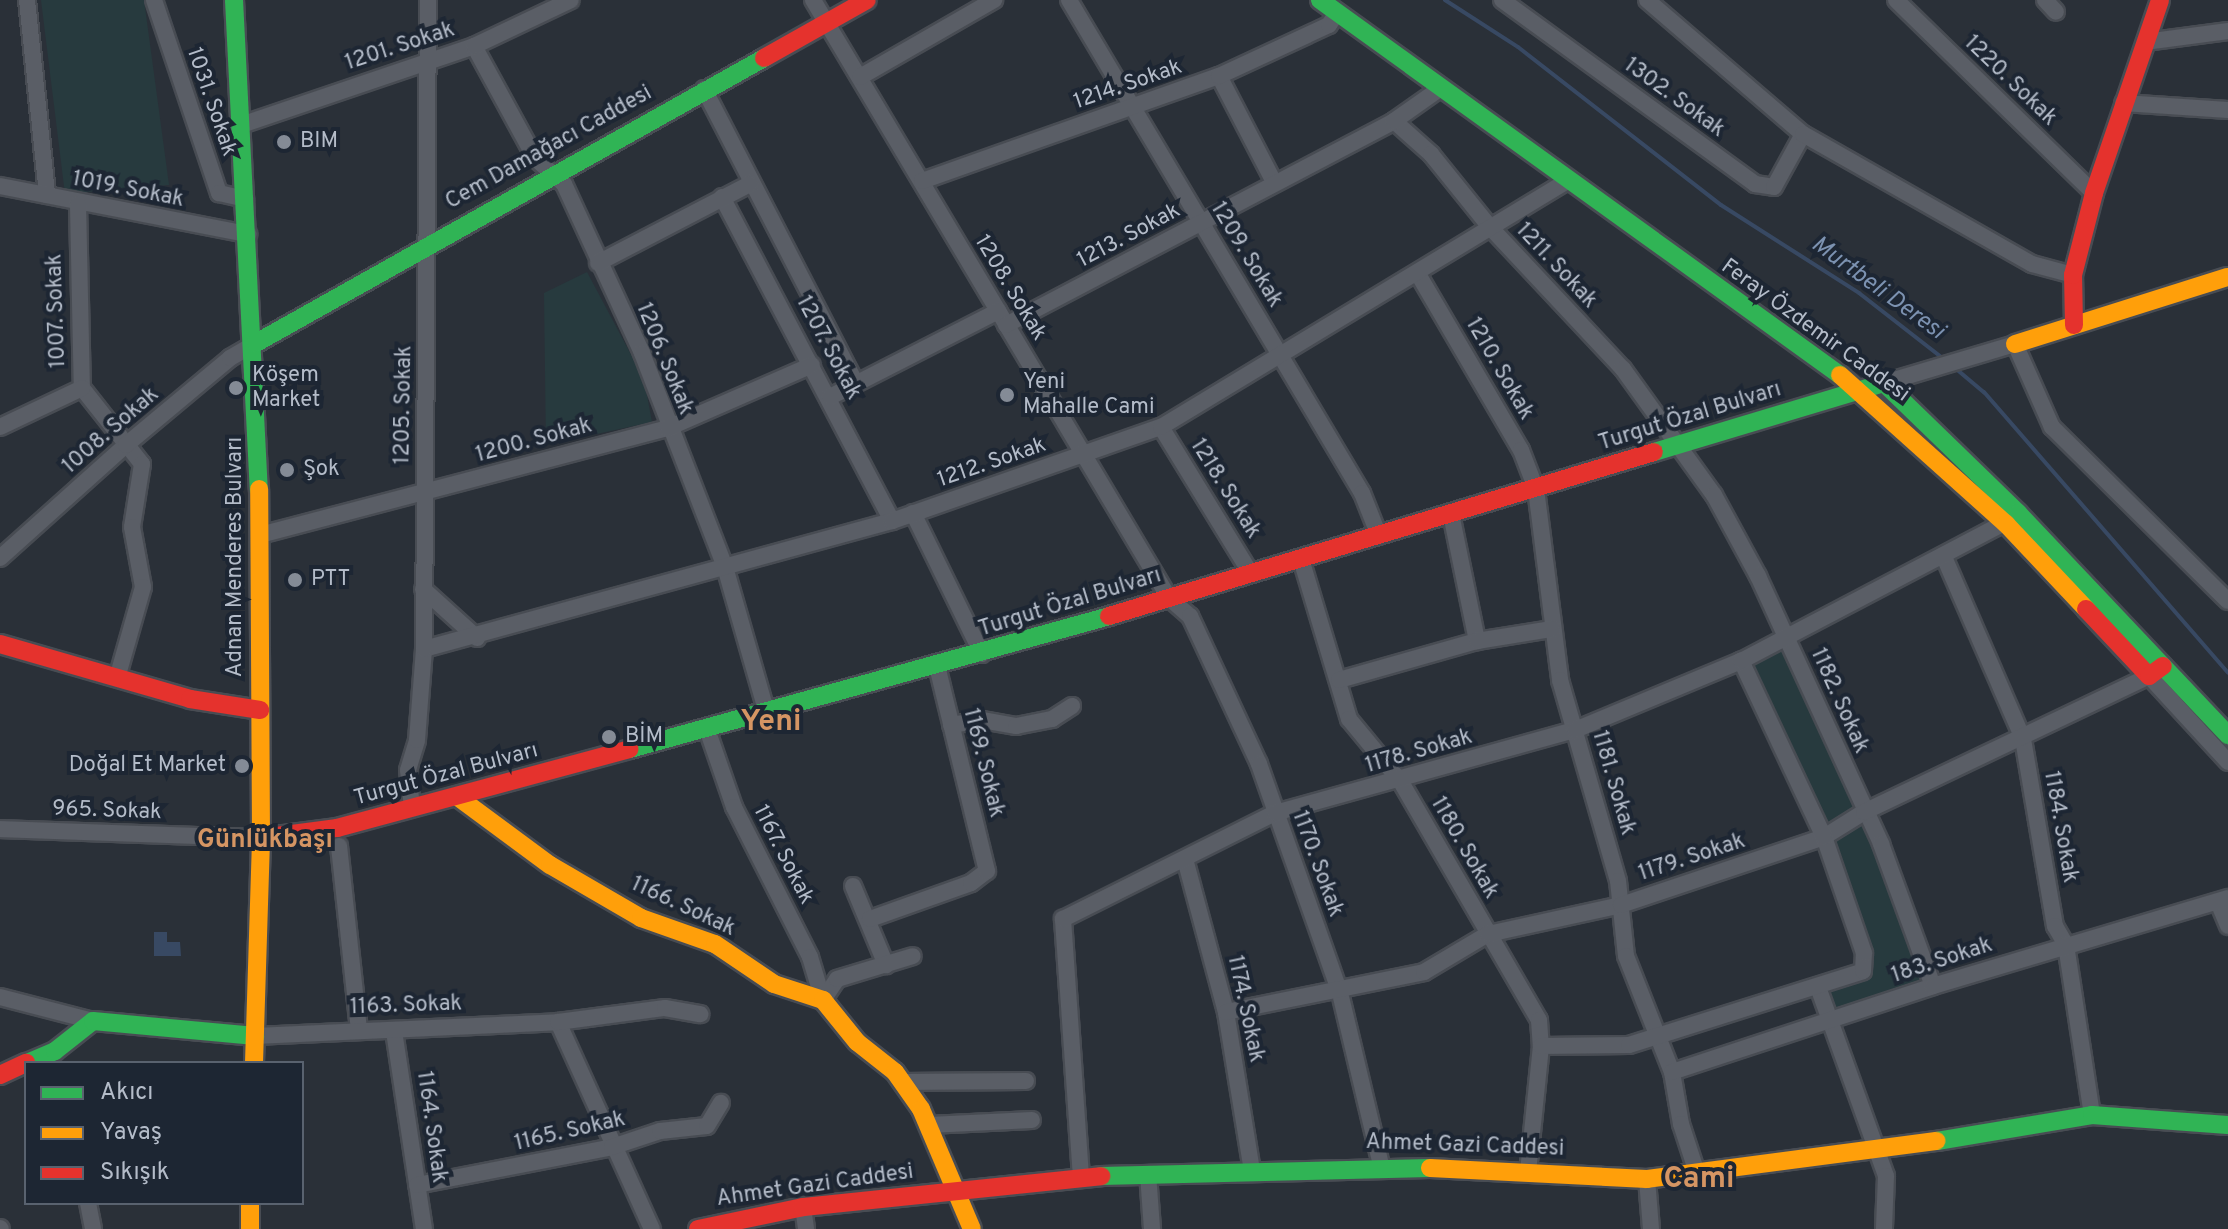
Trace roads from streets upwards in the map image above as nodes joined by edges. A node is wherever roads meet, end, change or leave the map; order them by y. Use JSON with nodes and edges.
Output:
{"nodes":[{"id":1,"x":27,"y":0,"type":"edge"},
{"id":2,"x":154,"y":0,"type":"edge"},
{"id":3,"x":225,"y":0,"type":"edge"},
{"id":4,"x":234,"y":0,"type":"edge"},
{"id":5,"x":428,"y":0,"type":"edge"},
{"id":6,"x":570,"y":0,"type":"edge"},
{"id":7,"x":813,"y":0,"type":"edge"},
{"id":8,"x":867,"y":0,"type":"edge"},
{"id":9,"x":994,"y":0,"type":"edge"},
{"id":10,"x":1069,"y":0,"type":"edge"},
{"id":11,"x":1320,"y":0,"type":"edge"},
{"id":12,"x":1502,"y":0,"type":"edge"},
{"id":13,"x":1647,"y":0,"type":"edge"},
{"id":14,"x":1896,"y":0,"type":"edge"},
{"id":15,"x":2160,"y":0,"type":"edge"},
{"id":16,"x":1337,"y":12,"type":"junction"},
{"id":17,"x":828,"y":23,"type":"junction"},
{"id":18,"x":2228,"y":31,"type":"edge"},
{"id":19,"x":2145,"y":42,"type":"junction"},
{"id":20,"x":474,"y":46,"type":"junction"},
{"id":21,"x":234,"y":51,"type":"junction"},
{"id":22,"x":431,"y":58,"type":"junction"},
{"id":23,"x":1219,"y":76,"type":"junction"},
{"id":24,"x":860,"y":77,"type":"junction"},
{"id":25,"x":704,"y":89,"type":"junction"},
{"id":26,"x":1438,"y":90,"type":"junction"},
{"id":27,"x":2123,"y":103,"type":"junction"},
{"id":28,"x":1131,"y":107,"type":"junction"},
{"id":29,"x":2228,"y":110,"type":"edge"},
{"id":30,"x":1394,"y":121,"type":"junction"},
{"id":31,"x":238,"y":126,"type":"junction"},
{"id":32,"x":1803,"y":134,"type":"junction"},
{"id":33,"x":553,"y":172,"type":"junction"},
{"id":34,"x":1273,"y":180,"type":"junction"},
{"id":35,"x":922,"y":181,"type":"junction"},
{"id":36,"x":1567,"y":181,"type":"junction"},
{"id":37,"x":750,"y":184,"type":"junction"},
{"id":38,"x":0,"y":186,"type":"edge"},
{"id":39,"x":2094,"y":193,"type":"junction"},
{"id":40,"x":47,"y":195,"type":"junction"},
{"id":41,"x":722,"y":197,"type":"junction"},
{"id":42,"x":245,"y":199,"type":"junction"},
{"id":43,"x":78,"y":204,"type":"junction"},
{"id":44,"x":1202,"y":223,"type":"junction"},
{"id":45,"x":1490,"y":227,"type":"junction"},
{"id":46,"x":248,"y":234,"type":"junction"},
{"id":47,"x":429,"y":244,"type":"junction"},
{"id":48,"x":598,"y":263,"type":"junction"},
{"id":49,"x":1418,"y":274,"type":"junction"},
{"id":50,"x":2073,"y":275,"type":"junction"},
{"id":51,"x":2228,"y":277,"type":"edge"},
{"id":52,"x":1002,"y":318,"type":"junction"},
{"id":53,"x":2074,"y":325,"type":"junction"},
{"id":54,"x":256,"y":343,"type":"junction"},
{"id":55,"x":2015,"y":344,"type":"junction"},
{"id":56,"x":1280,"y":355,"type":"junction"},
{"id":57,"x":812,"y":365,"type":"junction"},
{"id":58,"x":856,"y":383,"type":"junction"},
{"id":59,"x":1884,"y":383,"type":"junction"},
{"id":60,"x":82,"y":388,"type":"junction"},
{"id":61,"x":1861,"y":390,"type":"junction"},
{"id":62,"x":830,"y":397,"type":"junction"},
{"id":63,"x":0,"y":427,"type":"edge"},
{"id":64,"x":1161,"y":427,"type":"junction"},
{"id":65,"x":668,"y":428,"type":"junction"},
{"id":66,"x":126,"y":445,"type":"junction"},
{"id":67,"x":1681,"y":446,"type":"junction"},
{"id":68,"x":1086,"y":453,"type":"junction"},
{"id":69,"x":1536,"y":489,"type":"junction"},
{"id":70,"x":424,"y":493,"type":"junction"},
{"id":71,"x":913,"y":513,"type":"junction"},
{"id":72,"x":1451,"y":514,"type":"junction"},
{"id":73,"x":2012,"y":519,"type":"junction"},
{"id":74,"x":892,"y":521,"type":"junction"},
{"id":75,"x":260,"y":535,"type":"junction"},
{"id":76,"x":1379,"y":536,"type":"junction"},
{"id":77,"x":1944,"y":557,"type":"junction"},
{"id":78,"x":0,"y":558,"type":"edge"},
{"id":79,"x":1301,"y":559,"type":"junction"},
{"id":80,"x":725,"y":567,"type":"junction"},
{"id":81,"x":1251,"y":574,"type":"junction"},
{"id":82,"x":423,"y":589,"type":"junction"},
{"id":83,"x":1169,"y":598,"type":"junction"},
{"id":84,"x":2228,"y":601,"type":"edge"},
{"id":85,"x":1552,"y":629,"type":"junction"},
{"id":86,"x":477,"y":638,"type":"junction"},
{"id":87,"x":1787,"y":640,"type":"junction"},
{"id":88,"x":1477,"y":641,"type":"junction"},
{"id":89,"x":0,"y":644,"type":"edge"},
{"id":90,"x":424,"y":649,"type":"junction"},
{"id":91,"x":982,"y":654,"type":"junction"},
{"id":92,"x":1741,"y":661,"type":"junction"},
{"id":93,"x":937,"y":666,"type":"junction"},
{"id":94,"x":2156,"y":671,"type":"junction"},
{"id":95,"x":117,"y":678,"type":"junction"},
{"id":96,"x":1339,"y":680,"type":"junction"},
{"id":97,"x":1072,"y":706,"type":"dead end"},
{"id":98,"x":260,"y":710,"type":"junction"},
{"id":99,"x":767,"y":713,"type":"junction"},
{"id":100,"x":951,"y":725,"type":"junction"},
{"id":101,"x":707,"y":729,"type":"junction"},
{"id":102,"x":1575,"y":730,"type":"junction"},
{"id":103,"x":2228,"y":735,"type":"edge"},
{"id":104,"x":2023,"y":739,"type":"junction"},
{"id":105,"x":2228,"y":762,"type":"edge"},
{"id":106,"x":1401,"y":782,"type":"junction"},
{"id":107,"x":458,"y":797,"type":"junction"},
{"id":108,"x":412,"y":808,"type":"junction"},
{"id":109,"x":1864,"y":812,"type":"junction"},
{"id":110,"x":1275,"y":813,"type":"junction"},
{"id":111,"x":0,"y":829,"type":"edge"},
{"id":112,"x":1824,"y":837,"type":"junction"},
{"id":113,"x":261,"y":838,"type":"junction"},
{"id":114,"x":339,"y":846,"type":"dead end"},
{"id":115,"x":1185,"y":859,"type":"junction"},
{"id":116,"x":853,"y":886,"type":"dead end"},
{"id":117,"x":2223,"y":900,"type":"edge"},
{"id":118,"x":1621,"y":905,"type":"junction"},
{"id":119,"x":870,"y":919,"type":"junction"},
{"id":120,"x":2228,"y":926,"type":"edge"},
{"id":121,"x":1488,"y":934,"type":"junction"},
{"id":122,"x":2066,"y":945,"type":"junction"},
{"id":123,"x":913,"y":956,"type":"dead end"},
{"id":124,"x":886,"y":965,"type":"junction"},
{"id":125,"x":1933,"y":986,"type":"junction"},
{"id":126,"x":1818,"y":987,"type":"junction"},
{"id":127,"x":1340,"y":993,"type":"junction"},
{"id":128,"x":0,"y":997,"type":"edge"},
{"id":129,"x":823,"y":1000,"type":"junction"},
{"id":130,"x":1226,"y":1012,"type":"junction"},
{"id":131,"x":700,"y":1014,"type":"dead end"},
{"id":132,"x":93,"y":1021,"type":"junction"},
{"id":133,"x":558,"y":1022,"type":"junction"},
{"id":134,"x":1829,"y":1022,"type":"junction"},
{"id":135,"x":359,"y":1029,"type":"junction"},
{"id":136,"x":394,"y":1031,"type":"junction"},
{"id":137,"x":255,"y":1036,"type":"junction"},
{"id":138,"x":1657,"y":1036,"type":"junction"},
{"id":139,"x":1541,"y":1046,"type":"junction"},
{"id":140,"x":57,"y":1057,"type":"edge"},
{"id":141,"x":36,"y":1061,"type":"edge"},
{"id":142,"x":254,"y":1061,"type":"edge"},
{"id":143,"x":24,"y":1064,"type":"edge"},
{"id":144,"x":1672,"y":1072,"type":"junction"},
{"id":145,"x":0,"y":1075,"type":"edge"},
{"id":146,"x":1026,"y":1081,"type":"dead end"},
{"id":147,"x":902,"y":1082,"type":"junction"},
{"id":148,"x":721,"y":1103,"type":"dead end"},
{"id":149,"x":2092,"y":1115,"type":"junction"},
{"id":150,"x":1032,"y":1120,"type":"dead end"},
{"id":151,"x":929,"y":1125,"type":"junction"},
{"id":152,"x":2228,"y":1125,"type":"edge"},
{"id":153,"x":612,"y":1147,"type":"junction"},
{"id":154,"x":1874,"y":1152,"type":"junction"},
{"id":155,"x":1381,"y":1165,"type":"junction"},
{"id":156,"x":1252,"y":1170,"type":"junction"},
{"id":157,"x":1528,"y":1171,"type":"junction"},
{"id":158,"x":1148,"y":1174,"type":"junction"},
{"id":159,"x":1698,"y":1176,"type":"junction"},
{"id":160,"x":1081,"y":1177,"type":"junction"},
{"id":161,"x":1647,"y":1179,"type":"junction"},
{"id":162,"x":417,"y":1185,"type":"junction"},
{"id":163,"x":960,"y":1190,"type":"junction"},
{"id":164,"x":88,"y":1205,"type":"edge"},
{"id":165,"x":250,"y":1205,"type":"edge"},
{"id":166,"x":803,"y":1207,"type":"junction"},
{"id":167,"x":93,"y":1229,"type":"edge"},
{"id":168,"x":250,"y":1229,"type":"edge"},
{"id":169,"x":424,"y":1229,"type":"edge"},
{"id":170,"x":652,"y":1229,"type":"edge"},
{"id":171,"x":698,"y":1229,"type":"edge"},
{"id":172,"x":806,"y":1229,"type":"edge"},
{"id":173,"x":972,"y":1229,"type":"edge"},
{"id":174,"x":1152,"y":1229,"type":"edge"},
{"id":175,"x":1651,"y":1229,"type":"edge"},
{"id":176,"x":1884,"y":1229,"type":"edge"}],
"edges":[{"from":1,"to":40,"type":"street"},
{"from":2,"to":42,"type":"street","name":"1031. Sokak"},
{"from":3,"to":21,"type":"street","name":"Adnan Menderes Bulvarı"},
{"from":4,"to":21,"type":"street","name":"Adnan Menderes Bulvarı"},
{"from":5,"to":22,"type":"street","name":"1205. Sokak"},
{"from":6,"to":20,"type":"street","name":"1201. Sokak"},
{"from":7,"to":17,"type":"street","name":"1208. Sokak"},
{"from":8,"to":17,"type":"street","name":"Cem Damağacı Caddesi"},
{"from":9,"to":24,"type":"street"},
{"from":10,"to":28,"type":"street","name":"1209. Sokak"},
{"from":11,"to":16,"type":"street","name":"Feray Özdemir Caddesi"},
{"from":12,"to":32,"type":"street","name":"1302. Sokak"},
{"from":13,"to":32,"type":"street"},
{"from":14,"to":39,"type":"street","name":"1220. Sokak"},
{"from":15,"to":19,"type":"street"},
{"from":16,"to":23,"type":"street","name":"1214. Sokak"},
{"from":16,"to":26,"type":"street","name":"Feray Özdemir Caddesi"},
{"from":17,"to":24,"type":"street","name":"1208. Sokak"},
{"from":17,"to":25,"type":"street","name":"Cem Damağacı Caddesi"},
{"from":18,"to":19,"type":"street"},
{"from":19,"to":27,"type":"street"},
{"from":20,"to":22,"type":"street","name":"1201. Sokak"},
{"from":20,"to":33,"type":"street","name":"1206. Sokak"},
{"from":21,"to":31,"type":"street","name":"Adnan Menderes Bulvarı"},
{"from":22,"to":31,"type":"street","name":"1201. Sokak"},
{"from":22,"to":47,"type":"street","name":"1205. Sokak"},
{"from":23,"to":28,"type":"street","name":"1214. Sokak"},
{"from":23,"to":34,"type":"street"},
{"from":24,"to":35,"type":"street","name":"1208. Sokak"},
{"from":25,"to":33,"type":"street","name":"Cem Damağacı Caddesi"},
{"from":25,"to":37,"type":"street","name":"1207. Sokak"},
{"from":26,"to":30,"type":"street","name":"1213. Sokak"},
{"from":26,"to":36,"type":"street","name":"Feray Özdemir Caddesi"},
{"from":27,"to":29,"type":"street"},
{"from":27,"to":39,"type":"street"},
{"from":28,"to":35,"type":"street","name":"1214. Sokak"},
{"from":28,"to":44,"type":"street","name":"1209. Sokak"},
{"from":30,"to":34,"type":"street","name":"1213. Sokak"},
{"from":30,"to":45,"type":"street","name":"1211. Sokak"},
{"from":31,"to":42,"type":"street","name":"Adnan Menderes Bulvarı"},
{"from":32,"to":50,"type":"street"},
{"from":33,"to":47,"type":"street","name":"Cem Damağacı Caddesi"},
{"from":33,"to":48,"type":"street","name":"1206. Sokak"},
{"from":34,"to":44,"type":"street","name":"1213. Sokak"},
{"from":35,"to":52,"type":"street","name":"1208. Sokak"},
{"from":36,"to":45,"type":"street","name":"1212. Sokak"},
{"from":36,"to":61,"type":"street","name":"Feray Özdemir Caddesi"},
{"from":37,"to":41,"type":"street"},
{"from":37,"to":58,"type":"street","name":"1207. Sokak"},
{"from":38,"to":40,"type":"street","name":"1019. Sokak"},
{"from":39,"to":50,"type":"street"},
{"from":40,"to":43,"type":"street","name":"1019. Sokak"},
{"from":41,"to":48,"type":"street"},
{"from":41,"to":57,"type":"street","name":"1207. Sokak"},
{"from":42,"to":46,"type":"street","name":"Adnan Menderes Bulvarı"},
{"from":43,"to":46,"type":"street","name":"1019. Sokak"},
{"from":43,"to":60,"type":"street","name":"1007. Sokak"},
{"from":44,"to":52,"type":"street","name":"1213. Sokak"},
{"from":44,"to":56,"type":"street","name":"1209. Sokak"},
{"from":45,"to":49,"type":"street","name":"1212. Sokak"},
{"from":45,"to":67,"type":"street","name":"1211. Sokak"},
{"from":46,"to":54,"type":"street","name":"Adnan Menderes Bulvarı"},
{"from":47,"to":54,"type":"street","name":"Cem Damağacı Caddesi"},
{"from":47,"to":70,"type":"street","name":"1205. Sokak"},
{"from":48,"to":65,"type":"street","name":"1206. Sokak"},
{"from":49,"to":56,"type":"street","name":"1212. Sokak"},
{"from":49,"to":69,"type":"street","name":"1210. Sokak"},
{"from":50,"to":53,"type":"street"},
{"from":51,"to":53,"type":"street"},
{"from":52,"to":58,"type":"street"},
{"from":52,"to":68,"type":"street","name":"1208. Sokak"},
{"from":53,"to":55,"type":"street"},
{"from":54,"to":66,"type":"street","name":"1008. Sokak"},
{"from":54,"to":75,"type":"street","name":"Adnan Menderes Bulvarı"},
{"from":55,"to":59,"type":"street"},
{"from":55,"to":84,"type":"street"},
{"from":56,"to":64,"type":"street","name":"1212. Sokak"},
{"from":56,"to":76,"type":"street","name":"1209. Sokak"},
{"from":57,"to":62,"type":"street","name":"1207. Sokak"},
{"from":57,"to":65,"type":"street","name":"1200. Sokak"},
{"from":58,"to":62,"type":"street"},
{"from":59,"to":61,"type":"street","name":"Turgut Özal Bulvarı"},
{"from":59,"to":73,"type":"street"},
{"from":60,"to":63,"type":"street"},
{"from":60,"to":66,"type":"street","name":"1007. Sokak"},
{"from":61,"to":67,"type":"street","name":"Turgut Özal Bulvarı"},
{"from":61,"to":73,"type":"street","name":"Feray Özdemir Caddesi"},
{"from":62,"to":74,"type":"street","name":"1207. Sokak"},
{"from":64,"to":68,"type":"street","name":"1212. Sokak"},
{"from":64,"to":81,"type":"street","name":"1218. Sokak"},
{"from":65,"to":70,"type":"street","name":"1200. Sokak"},
{"from":65,"to":80,"type":"street","name":"1206. Sokak"},
{"from":66,"to":78,"type":"street","name":"1008. Sokak"},
{"from":66,"to":95,"type":"street","name":"1007. Sokak"},
{"from":67,"to":69,"type":"street","name":"Turgut Özal Bulvarı"},
{"from":67,"to":87,"type":"street","name":"1182. Sokak"},
{"from":68,"to":71,"type":"street","name":"1212. Sokak"},
{"from":68,"to":83,"type":"street","name":"1208. Sokak"},
{"from":69,"to":72,"type":"street","name":"Turgut Özal Bulvarı"},
{"from":69,"to":85,"type":"street","name":"1181. Sokak"},
{"from":70,"to":75,"type":"street","name":"1200. Sokak"},
{"from":70,"to":82,"type":"street","name":"1205. Sokak"},
{"from":71,"to":74,"type":"street","name":"1212. Sokak"},
{"from":71,"to":91,"type":"street"},
{"from":72,"to":76,"type":"street","name":"Turgut Özal Bulvarı"},
{"from":72,"to":88,"type":"street"},
{"from":73,"to":77,"type":"street","name":"1178. Sokak"},
{"from":73,"to":94,"type":"street"},
{"from":74,"to":80,"type":"street","name":"1212. Sokak"},
{"from":75,"to":98,"type":"street","name":"Adnan Menderes Bulvarı"},
{"from":76,"to":79,"type":"street","name":"Turgut Özal Bulvarı"},
{"from":77,"to":87,"type":"street","name":"1178. Sokak"},
{"from":77,"to":104,"type":"street","name":"1184. Sokak"},
{"from":79,"to":81,"type":"street","name":"Turgut Özal Bulvarı"},
{"from":79,"to":96,"type":"street","name":"1180. Sokak"},
{"from":80,"to":86,"type":"street","name":"1212. Sokak"},
{"from":80,"to":99,"type":"street","name":"1206. Sokak"},
{"from":81,"to":83,"type":"street","name":"Turgut Özal Bulvarı"},
{"from":82,"to":86,"type":"street"},
{"from":82,"to":90,"type":"street","name":"1205. Sokak"},
{"from":83,"to":91,"type":"street","name":"Turgut Özal Bulvarı"},
{"from":83,"to":110,"type":"street","name":"1170. Sokak"},
{"from":85,"to":88,"type":"street"},
{"from":85,"to":102,"type":"street","name":"1181. Sokak"},
{"from":86,"to":90,"type":"street","name":"1212. Sokak"},
{"from":87,"to":92,"type":"street","name":"1178. Sokak"},
{"from":87,"to":109,"type":"street","name":"1182. Sokak"},
{"from":88,"to":96,"type":"street"},
{"from":89,"to":95,"type":"street"},
{"from":90,"to":108,"type":"street","name":"1205. Sokak"},
{"from":91,"to":93,"type":"street","name":"Turgut Özal Bulvarı"},
{"from":92,"to":102,"type":"street","name":"1178. Sokak"},
{"from":92,"to":112,"type":"street"},
{"from":93,"to":99,"type":"street","name":"Turgut Özal Bulvarı"},
{"from":93,"to":100,"type":"street","name":"1169. Sokak"},
{"from":94,"to":103,"type":"street"},
{"from":94,"to":104,"type":"street","name":"1179. Sokak"},
{"from":94,"to":105,"type":"street"},
{"from":95,"to":98,"type":"street"},
{"from":96,"to":106,"type":"street","name":"1180. Sokak"},
{"from":97,"to":100,"type":"street"},
{"from":98,"to":113,"type":"street","name":"Adnan Menderes Bulvarı"},
{"from":99,"to":101,"type":"street","name":"Turgut Özal Bulvarı"},
{"from":100,"to":119,"type":"street","name":"1169. Sokak"},
{"from":101,"to":107,"type":"street","name":"Turgut Özal Bulvarı"},
{"from":101,"to":129,"type":"street","name":"1167. Sokak"},
{"from":102,"to":106,"type":"street","name":"1178. Sokak"},
{"from":102,"to":118,"type":"street","name":"1181. Sokak"},
{"from":104,"to":109,"type":"street","name":"1179. Sokak"},
{"from":104,"to":122,"type":"street","name":"1184. Sokak"},
{"from":106,"to":110,"type":"street","name":"1178. Sokak"},
{"from":106,"to":121,"type":"street","name":"1180. Sokak"},
{"from":107,"to":108,"type":"street","name":"Turgut Özal Bulvarı"},
{"from":107,"to":129,"type":"street","name":"1166. Sokak"},
{"from":108,"to":113,"type":"street","name":"Turgut Özal Bulvarı"},
{"from":109,"to":112,"type":"street","name":"1179. Sokak"},
{"from":109,"to":125,"type":"street","name":"1182. Sokak"},
{"from":110,"to":115,"type":"street","name":"1178. Sokak"},
{"from":110,"to":127,"type":"street","name":"1170. Sokak"},
{"from":111,"to":113,"type":"street","name":"965. Sokak"},
{"from":112,"to":118,"type":"street","name":"1179. Sokak"},
{"from":112,"to":126,"type":"street"},
{"from":113,"to":137,"type":"street","name":"Adnan Menderes Bulvarı"},
{"from":114,"to":135,"type":"street"},
{"from":115,"to":130,"type":"street","name":"1174. Sokak"},
{"from":115,"to":160,"type":"street","name":"1178. Sokak"},
{"from":116,"to":119,"type":"street"},
{"from":117,"to":120,"type":"street"},
{"from":117,"to":122,"type":"street","name":"183. Sokak"},
{"from":118,"to":121,"type":"street","name":"1179. Sokak"},
{"from":118,"to":138,"type":"street","name":"1181. Sokak"},
{"from":119,"to":124,"type":"street"},
{"from":121,"to":127,"type":"street","name":"1179. Sokak"},
{"from":121,"to":139,"type":"street","name":"1180. Sokak"},
{"from":122,"to":125,"type":"street","name":"183. Sokak"},
{"from":122,"to":149,"type":"street","name":"1184. Sokak"},
{"from":123,"to":124,"type":"street"},
{"from":124,"to":129,"type":"street"},
{"from":125,"to":134,"type":"street","name":"183. Sokak"},
{"from":126,"to":134,"type":"street"},
{"from":126,"to":138,"type":"street"},
{"from":127,"to":130,"type":"street","name":"1179. Sokak"},
{"from":127,"to":155,"type":"street","name":"1170. Sokak"},
{"from":128,"to":132,"type":"street"},
{"from":129,"to":147,"type":"street"},
{"from":130,"to":156,"type":"street","name":"1174. Sokak"},
{"from":131,"to":133,"type":"street","name":"1163. Sokak"},
{"from":132,"to":137,"type":"street"},
{"from":132,"to":140,"type":"street"},
{"from":133,"to":136,"type":"street","name":"1163. Sokak"},
{"from":133,"to":153,"type":"street"},
{"from":134,"to":144,"type":"street","name":"183. Sokak"},
{"from":134,"to":154,"type":"street"},
{"from":135,"to":136,"type":"street","name":"1163. Sokak"},
{"from":135,"to":137,"type":"street","name":"1163. Sokak"},
{"from":136,"to":162,"type":"street","name":"1164. Sokak"},
{"from":137,"to":142,"type":"street","name":"Adnan Menderes Bulvarı"},
{"from":138,"to":139,"type":"street"},
{"from":138,"to":144,"type":"street","name":"1181. Sokak"},
{"from":139,"to":157,"type":"street","name":"1180. Sokak"},
{"from":140,"to":141,"type":"street"},
{"from":143,"to":145,"type":"street"},
{"from":144,"to":159,"type":"street","name":"1181. Sokak"},
{"from":146,"to":147,"type":"street"},
{"from":147,"to":151,"type":"street"},
{"from":148,"to":153,"type":"street","name":"1165. Sokak"},
{"from":149,"to":152,"type":"street","name":"Ahmet Gazi Caddesi"},
{"from":149,"to":154,"type":"street","name":"Ahmet Gazi Caddesi"},
{"from":150,"to":151,"type":"street"},
{"from":151,"to":163,"type":"street"},
{"from":153,"to":162,"type":"street","name":"1165. Sokak"},
{"from":153,"to":170,"type":"street"},
{"from":154,"to":159,"type":"street","name":"Ahmet Gazi Caddesi"},
{"from":154,"to":176,"type":"street"},
{"from":155,"to":156,"type":"street","name":"Ahmet Gazi Caddesi"},
{"from":155,"to":157,"type":"street","name":"Ahmet Gazi Caddesi"},
{"from":156,"to":158,"type":"street","name":"Ahmet Gazi Caddesi"},
{"from":157,"to":161,"type":"street","name":"Ahmet Gazi Caddesi"},
{"from":158,"to":160,"type":"street","name":"Ahmet Gazi Caddesi"},
{"from":158,"to":174,"type":"street"},
{"from":159,"to":161,"type":"street","name":"Ahmet Gazi Caddesi"},
{"from":160,"to":163,"type":"street","name":"Ahmet Gazi Caddesi"},
{"from":161,"to":175,"type":"street"},
{"from":162,"to":169,"type":"street","name":"1164. Sokak"},
{"from":163,"to":166,"type":"street","name":"Ahmet Gazi Caddesi"},
{"from":163,"to":173,"type":"street"},
{"from":164,"to":167,"type":"street"},
{"from":165,"to":168,"type":"street"},
{"from":166,"to":171,"type":"street","name":"Ahmet Gazi Caddesi"},
{"from":166,"to":172,"type":"street"}]}
